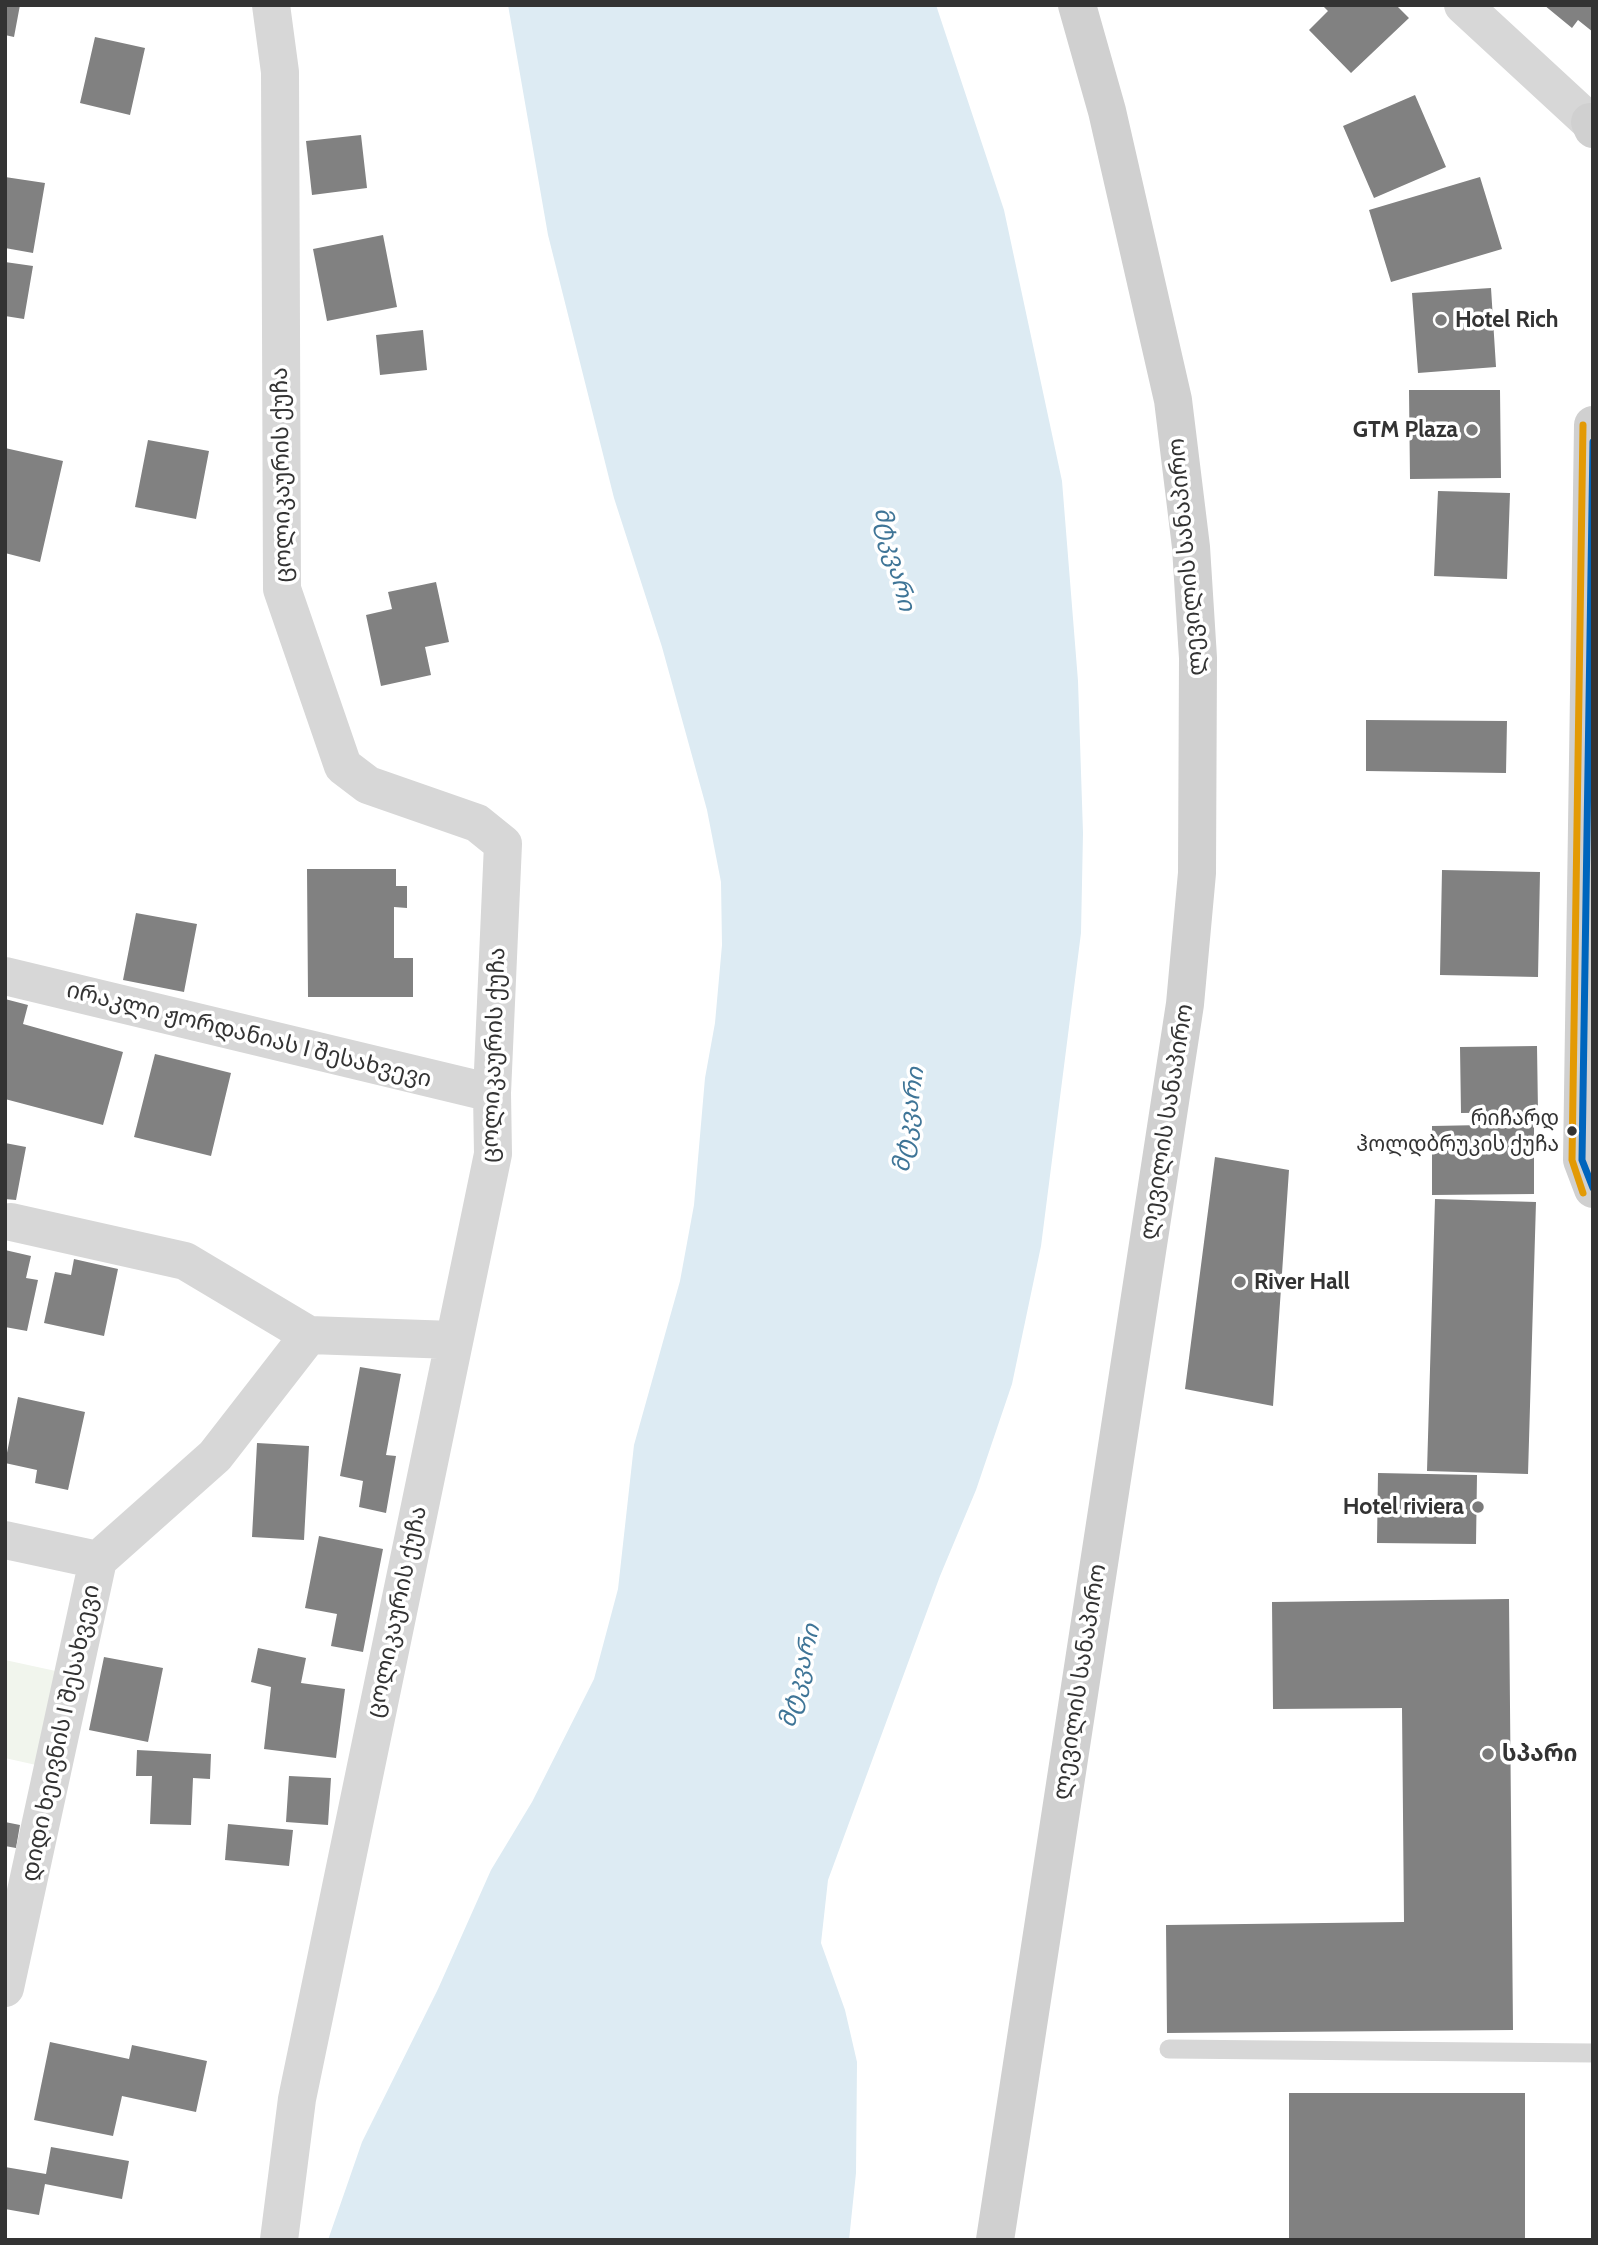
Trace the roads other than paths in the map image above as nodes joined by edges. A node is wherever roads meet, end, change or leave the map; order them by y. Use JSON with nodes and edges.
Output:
{"nodes":[{"id":1,"x":271,"y":5,"type":"edge"},
{"id":2,"x":1077,"y":5,"type":"edge"},
{"id":3,"x":1463,"y":5,"type":"edge"},
{"id":4,"x":1592,"y":125,"type":"edge"},
{"id":5,"x":1593,"y":425,"type":"edge"},
{"id":6,"x":5,"y":976,"type":"edge"},
{"id":7,"x":492,"y":1093,"type":"junction"},
{"id":8,"x":1593,"y":1189,"type":"edge"},
{"id":9,"x":11,"y":1222,"type":"dead end"},
{"id":10,"x":309,"y":1335,"type":"junction"},
{"id":11,"x":453,"y":1340,"type":"junction"},
{"id":12,"x":5,"y":1540,"type":"edge"},
{"id":13,"x":99,"y":1560,"type":"junction"},
{"id":14,"x":5,"y":1988,"type":"edge"},
{"id":15,"x":1169,"y":2049,"type":"dead end"},
{"id":16,"x":1593,"y":2053,"type":"edge"},
{"id":17,"x":279,"y":2240,"type":"edge"},
{"id":18,"x":995,"y":2240,"type":"edge"}],
"edges":[{"from":1,"to":7,"type":"street","name":"ცოლიკაურის ქუჩა"},
{"from":2,"to":18,"type":"main road","name":"ლევილის სანაპირო"},
{"from":3,"to":4,"type":"street"},
{"from":5,"to":8,"type":"main road"},
{"from":6,"to":7,"type":"street","name":"ირაკლი ჟორდანიას I შესახვევი"},
{"from":7,"to":11,"type":"street","name":"ცოლიკაურის ქუჩა"},
{"from":9,"to":10,"type":"street"},
{"from":10,"to":11,"type":"street"},
{"from":10,"to":13,"type":"street"},
{"from":11,"to":17,"type":"street","name":"ცოლიკაურის ქუჩა"},
{"from":12,"to":13,"type":"street"},
{"from":13,"to":14,"type":"street","name":"დიდი ხეივნის I შესახვევი"},
{"from":15,"to":16,"type":"lane"}]}
